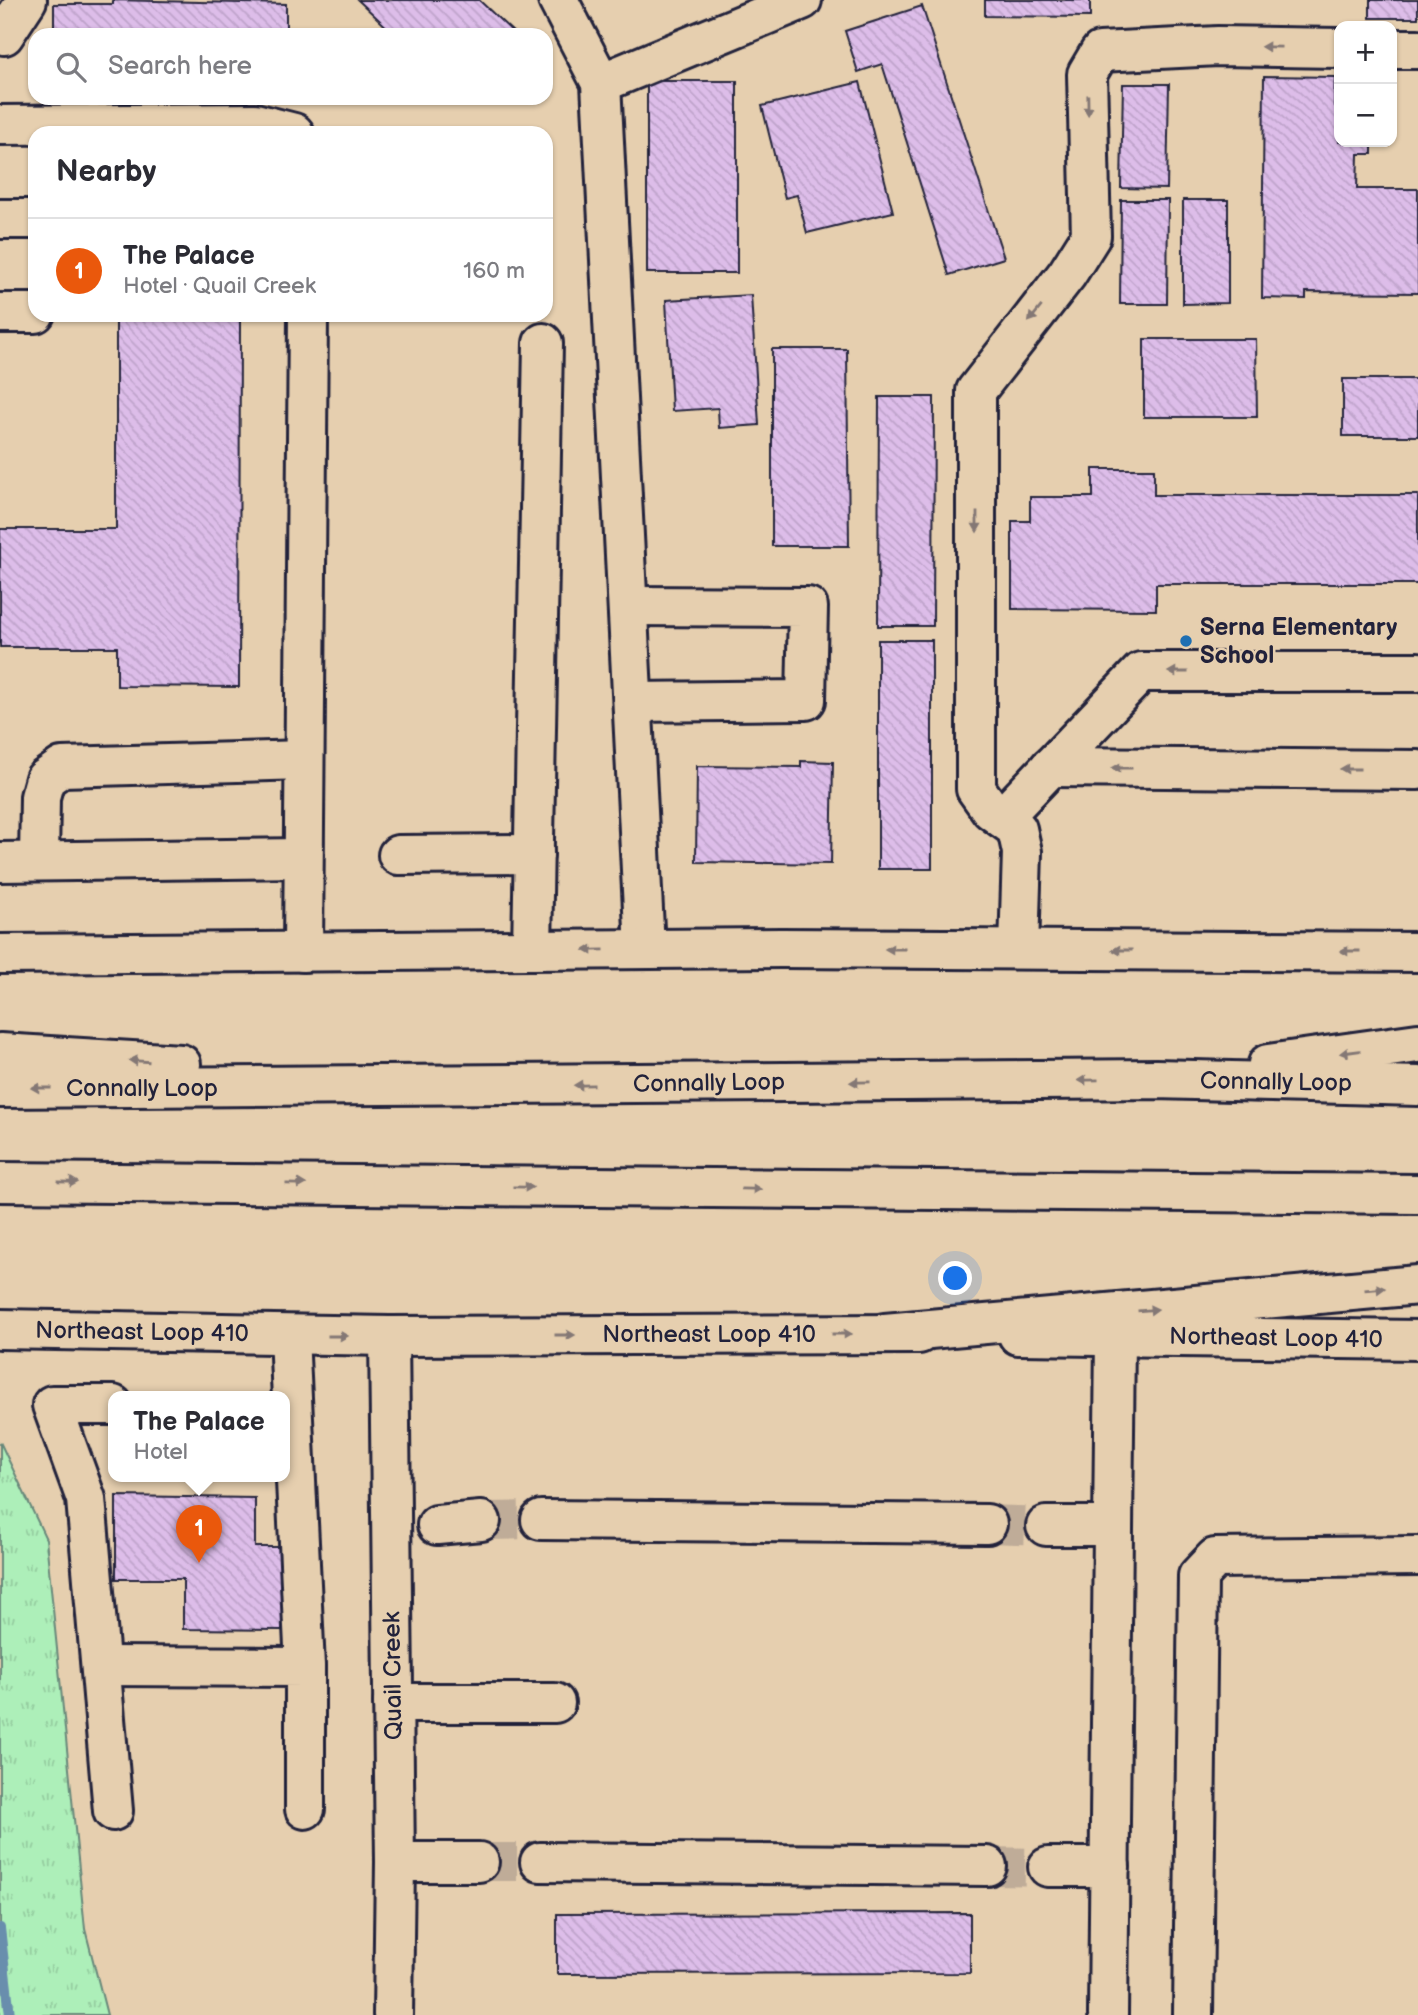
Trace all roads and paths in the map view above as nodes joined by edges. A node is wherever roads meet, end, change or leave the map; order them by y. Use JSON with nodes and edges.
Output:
{"nodes":[{"id":1,"x":27,"y":0,"type":"edge"},
{"id":2,"x":558,"y":0,"type":"edge"},
{"id":3,"x":802,"y":0,"type":"edge"},
{"id":4,"x":0,"y":34,"type":"edge"},
{"id":5,"x":1334,"y":48,"type":"edge"},
{"id":6,"x":1397,"y":49,"type":"edge"},
{"id":7,"x":1418,"y":49,"type":"edge"},
{"id":8,"x":601,"y":83,"type":"junction"},
{"id":9,"x":0,"y":125,"type":"edge"},
{"id":10,"x":267,"y":126,"type":"edge"},
{"id":11,"x":0,"y":219,"type":"edge"},
{"id":12,"x":28,"y":219,"type":"edge"},
{"id":13,"x":0,"y":313,"type":"edge"},
{"id":14,"x":28,"y":313,"type":"edge"},
{"id":15,"x":308,"y":322,"type":"edge"},
{"id":16,"x":543,"y":343,"type":"dead end"},
{"id":17,"x":629,"y":606,"type":"junction"},
{"id":18,"x":1418,"y":673,"type":"edge"},
{"id":19,"x":633,"y":702,"type":"junction"},
{"id":20,"x":304,"y":760,"type":"junction"},
{"id":21,"x":1050,"y":768,"type":"junction"},
{"id":22,"x":1418,"y":770,"type":"edge"},
{"id":23,"x":1002,"y":818,"type":"junction"},
{"id":24,"x":534,"y":854,"type":"junction"},
{"id":25,"x":398,"y":855,"type":"dead end"},
{"id":26,"x":303,"y":858,"type":"junction"},
{"id":27,"x":39,"y":861,"type":"junction"},
{"id":28,"x":0,"y":862,"type":"edge"},
{"id":29,"x":645,"y":949,"type":"junction"},
{"id":30,"x":1020,"y":949,"type":"junction"},
{"id":31,"x":532,"y":950,"type":"junction"},
{"id":32,"x":303,"y":952,"type":"junction"},
{"id":33,"x":1418,"y":952,"type":"edge"},
{"id":34,"x":0,"y":954,"type":"edge"},
{"id":35,"x":1418,"y":1043,"type":"edge"},
{"id":36,"x":0,"y":1053,"type":"edge"},
{"id":37,"x":1156,"y":1079,"type":"junction"},
{"id":38,"x":526,"y":1085,"type":"junction"},
{"id":39,"x":1418,"y":1086,"type":"edge"},
{"id":40,"x":0,"y":1088,"type":"edge"},
{"id":41,"x":0,"y":1182,"type":"edge"},
{"id":42,"x":1418,"y":1194,"type":"edge"},
{"id":43,"x":1418,"y":1285,"type":"edge"},
{"id":44,"x":0,"y":1329,"type":"edge"},
{"id":45,"x":885,"y":1334,"type":"junction"},
{"id":46,"x":289,"y":1336,"type":"junction"},
{"id":47,"x":389,"y":1336,"type":"junction"},
{"id":48,"x":1115,"y":1336,"type":"junction"},
{"id":49,"x":1418,"y":1340,"type":"edge"},
{"id":50,"x":287,"y":1391,"type":"edge"},
{"id":51,"x":52,"y":1405,"type":"junction"},
{"id":52,"x":108,"y":1405,"type":"edge"},
{"id":53,"x":108,"y":1422,"type":"edge"},
{"id":54,"x":290,"y":1450,"type":"edge"},
{"id":55,"x":541,"y":1520,"type":"tunnel mouth"},
{"id":56,"x":481,"y":1521,"type":"tunnel mouth"},
{"id":57,"x":987,"y":1524,"type":"tunnel mouth"},
{"id":58,"x":437,"y":1525,"type":"dead end"},
{"id":59,"x":1046,"y":1526,"type":"tunnel mouth"},
{"id":60,"x":1113,"y":1526,"type":"junction"},
{"id":61,"x":1418,"y":1556,"type":"edge"},
{"id":62,"x":100,"y":1666,"type":"junction"},
{"id":63,"x":305,"y":1667,"type":"junction"},
{"id":64,"x":393,"y":1703,"type":"junction"},
{"id":65,"x":555,"y":1703,"type":"dead end"},
{"id":66,"x":305,"y":1809,"type":"dead end"},
{"id":67,"x":113,"y":1811,"type":"dead end"},
{"id":68,"x":395,"y":1862,"type":"junction"},
{"id":69,"x":479,"y":1862,"type":"tunnel mouth"},
{"id":70,"x":540,"y":1862,"type":"tunnel mouth"},
{"id":71,"x":987,"y":1866,"type":"tunnel mouth"},
{"id":72,"x":1048,"y":1867,"type":"tunnel mouth"},
{"id":73,"x":1110,"y":1867,"type":"junction"},
{"id":74,"x":393,"y":2015,"type":"edge"},
{"id":75,"x":1108,"y":2015,"type":"edge"},
{"id":76,"x":1193,"y":2015,"type":"edge"}],
"edges":[{"from":1,"to":4,"type":"main road"},
{"from":2,"to":8,"type":"main road"},
{"from":3,"to":8,"type":"main road"},
{"from":5,"to":23,"type":"main road","one_way":true},
{"from":6,"to":7,"type":"main road"},
{"from":8,"to":17,"type":"main road"},
{"from":9,"to":10,"type":"main road"},
{"from":11,"to":12,"type":"main road"},
{"from":13,"to":14,"type":"main road"},
{"from":15,"to":20,"type":"main road"},
{"from":16,"to":24,"type":"main road"},
{"from":17,"to":19,"type":"main road"},
{"from":17,"to":19,"type":"main road"},
{"from":18,"to":21,"type":"main road","one_way":true},
{"from":19,"to":29,"type":"main road"},
{"from":20,"to":26,"type":"main road"},
{"from":20,"to":27,"type":"main road"},
{"from":22,"to":21,"type":"main road","one_way":true},
{"from":21,"to":23,"type":"main road"},
{"from":23,"to":30,"type":"main road"},
{"from":24,"to":25,"type":"main road"},
{"from":24,"to":31,"type":"main road"},
{"from":26,"to":27,"type":"main road"},
{"from":26,"to":32,"type":"main road"},
{"from":27,"to":28,"type":"main road"},
{"from":30,"to":29,"type":"main road","one_way":true},
{"from":29,"to":31,"type":"main road","one_way":true},
{"from":33,"to":30,"type":"main road","one_way":true},
{"from":31,"to":32,"type":"main road"},
{"from":32,"to":34,"type":"main road"},
{"from":35,"to":37,"type":"main road","one_way":true},
{"from":38,"to":36,"type":"main road","one_way":true},
{"from":37,"to":38,"type":"main road","name":"Connally Loop","one_way":true},
{"from":37,"to":39,"type":"main road","name":"Connally Loop"},
{"from":38,"to":40,"type":"main road","name":"Connally Loop","one_way":true},
{"from":41,"to":42,"type":"main road","one_way":true},
{"from":45,"to":43,"type":"main road","one_way":true},
{"from":44,"to":46,"type":"main road","name":"Northeast Loop 410"},
{"from":47,"to":45,"type":"main road","name":"Northeast Loop 410","one_way":true},
{"from":45,"to":48,"type":"main road","name":"Northeast Loop 410"},
{"from":46,"to":47,"type":"main road","name":"Northeast Loop 410","one_way":true},
{"from":46,"to":50,"type":"main road"},
{"from":47,"to":64,"type":"main road","name":"Quail Creek"},
{"from":48,"to":49,"type":"main road","name":"Northeast Loop 410"},
{"from":48,"to":60,"type":"main road"},
{"from":51,"to":52,"type":"main road"},
{"from":51,"to":53,"type":"main road"},
{"from":51,"to":62,"type":"main road"},
{"from":54,"to":63,"type":"main road"},
{"from":55,"to":57,"type":"main road"},
{"from":56,"to":58,"type":"main road"},
{"from":59,"to":60,"type":"main road"},
{"from":60,"to":73,"type":"main road"},
{"from":61,"to":76,"type":"main road"},
{"from":62,"to":63,"type":"main road"},
{"from":62,"to":67,"type":"main road"},
{"from":63,"to":66,"type":"main road"},
{"from":64,"to":65,"type":"main road"},
{"from":64,"to":68,"type":"main road","name":"Quail Creek"},
{"from":68,"to":69,"type":"main road"},
{"from":68,"to":74,"type":"main road","name":"Quail Creek"},
{"from":70,"to":71,"type":"main road"},
{"from":72,"to":73,"type":"main road"},
{"from":73,"to":75,"type":"main road"}]}
